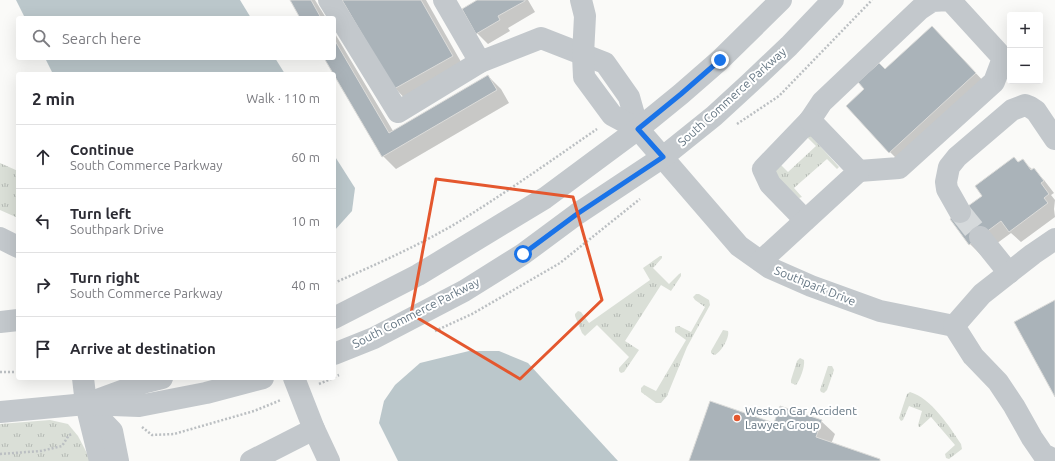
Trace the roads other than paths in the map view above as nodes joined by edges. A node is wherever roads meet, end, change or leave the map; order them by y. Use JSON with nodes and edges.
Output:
{"nodes":[{"id":1,"x":329,"y":0,"type":"edge"},
{"id":2,"x":444,"y":0,"type":"edge"},
{"id":3,"x":581,"y":0,"type":"edge"},
{"id":4,"x":781,"y":0,"type":"edge"},
{"id":5,"x":833,"y":0,"type":"edge"},
{"id":6,"x":583,"y":55,"type":"junction"},
{"id":7,"x":480,"y":62,"type":"junction"},
{"id":8,"x":810,"y":120,"type":"junction"},
{"id":9,"x":638,"y":129,"type":"junction"},
{"id":10,"x":1055,"y":139,"type":"edge"},
{"id":11,"x":663,"y":157,"type":"junction"},
{"id":12,"x":859,"y":171,"type":"junction"},
{"id":13,"x":960,"y":212,"type":"tunnel mouth"},
{"id":14,"x":805,"y":220,"type":"junction"},
{"id":15,"x":980,"y":237,"type":"tunnel mouth"},
{"id":16,"x":0,"y":238,"type":"edge"},
{"id":17,"x":1055,"y":239,"type":"edge"},
{"id":18,"x":16,"y":246,"type":"edge"},
{"id":19,"x":761,"y":261,"type":"junction"},
{"id":20,"x":1008,"y":273,"type":"junction"},
{"id":21,"x":336,"y":317,"type":"edge"},
{"id":22,"x":16,"y":320,"type":"edge"},
{"id":23,"x":0,"y":322,"type":"edge"},
{"id":24,"x":954,"y":326,"type":"junction"},
{"id":25,"x":336,"y":353,"type":"edge"},
{"id":26,"x":83,"y":380,"type":"edge"},
{"id":27,"x":154,"y":380,"type":"edge"},
{"id":28,"x":255,"y":380,"type":"edge"},
{"id":29,"x":297,"y":385,"type":"edge"},
{"id":30,"x":86,"y":404,"type":"junction"},
{"id":31,"x":0,"y":412,"type":"edge"},
{"id":32,"x":100,"y":428,"type":"junction"},
{"id":33,"x":314,"y":429,"type":"junction"},
{"id":34,"x":1055,"y":460,"type":"edge"},
{"id":35,"x":100,"y":461,"type":"edge"},
{"id":36,"x":118,"y":461,"type":"edge"},
{"id":37,"x":251,"y":461,"type":"edge"},
{"id":38,"x":330,"y":461,"type":"edge"}],
"edges":[{"from":1,"to":7,"type":"street"},
{"from":2,"to":7,"type":"street"},
{"from":3,"to":6,"type":"street"},
{"from":4,"to":9,"type":"street"},
{"from":5,"to":11,"type":"street","name":"South Commerce Parkway"},
{"from":6,"to":7,"type":"street"},
{"from":6,"to":9,"type":"street"},
{"from":6,"to":9,"type":"street"},
{"from":8,"to":12,"type":"street"},
{"from":8,"to":12,"type":"street"},
{"from":8,"to":14,"type":"street"},
{"from":9,"to":11,"type":"street","name":"Southpark Drive"},
{"from":9,"to":21,"type":"street"},
{"from":10,"to":13,"type":"street"},
{"from":11,"to":19,"type":"street","name":"Southpark Drive"},
{"from":11,"to":25,"type":"street","name":"South Commerce Parkway"},
{"from":12,"to":14,"type":"street"},
{"from":14,"to":19,"type":"street"},
{"from":15,"to":20,"type":"street"},
{"from":16,"to":18,"type":"street"},
{"from":17,"to":20,"type":"street"},
{"from":19,"to":24,"type":"street","name":"Southpark Drive"},
{"from":20,"to":24,"type":"street"},
{"from":22,"to":23,"type":"street"},
{"from":24,"to":34,"type":"street"},
{"from":26,"to":30,"type":"street"},
{"from":27,"to":30,"type":"street"},
{"from":28,"to":30,"type":"street"},
{"from":29,"to":33,"type":"street"},
{"from":30,"to":31,"type":"street"},
{"from":30,"to":32,"type":"street"},
{"from":32,"to":35,"type":"street"},
{"from":32,"to":36,"type":"street"},
{"from":33,"to":37,"type":"street"},
{"from":33,"to":38,"type":"street"}]}
